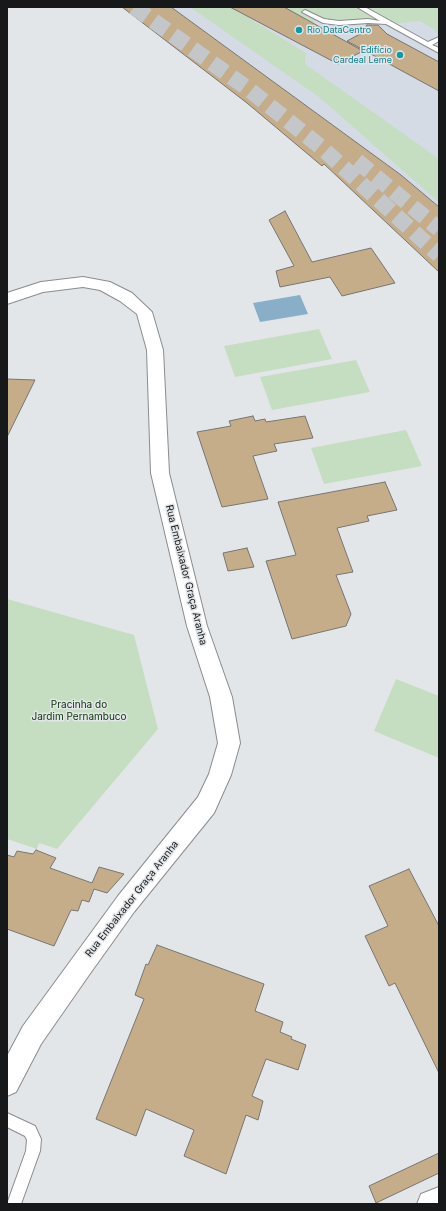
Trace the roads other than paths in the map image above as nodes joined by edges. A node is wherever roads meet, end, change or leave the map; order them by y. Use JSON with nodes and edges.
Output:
{"nodes":[{"id":1,"x":360,"y":7,"type":"edge"},
{"id":2,"x":306,"y":12,"type":"dead end"},
{"id":3,"x":391,"y":24,"type":"junction"},
{"id":4,"x":439,"y":39,"type":"edge"},
{"id":5,"x":427,"y":45,"type":"junction"},
{"id":6,"x":439,"y":51,"type":"edge"},
{"id":7,"x":7,"y":299,"type":"edge"},
{"id":8,"x":7,"y":1083,"type":"edge"},
{"id":9,"x":7,"y":1120,"type":"edge"},
{"id":10,"x":439,"y":1201,"type":"edge"},
{"id":11,"x":14,"y":1204,"type":"edge"},
{"id":12,"x":431,"y":1204,"type":"edge"}],
"edges":[{"from":1,"to":3,"type":"lane"},
{"from":2,"to":3,"type":"lane"},
{"from":3,"to":5,"type":"lane"},
{"from":4,"to":5,"type":"lane"},
{"from":5,"to":6,"type":"lane"},
{"from":7,"to":8,"type":"street","name":"Rua Embaixador Graça Aranha"},
{"from":9,"to":11,"type":"lane"},
{"from":10,"to":12,"type":"street"}]}
